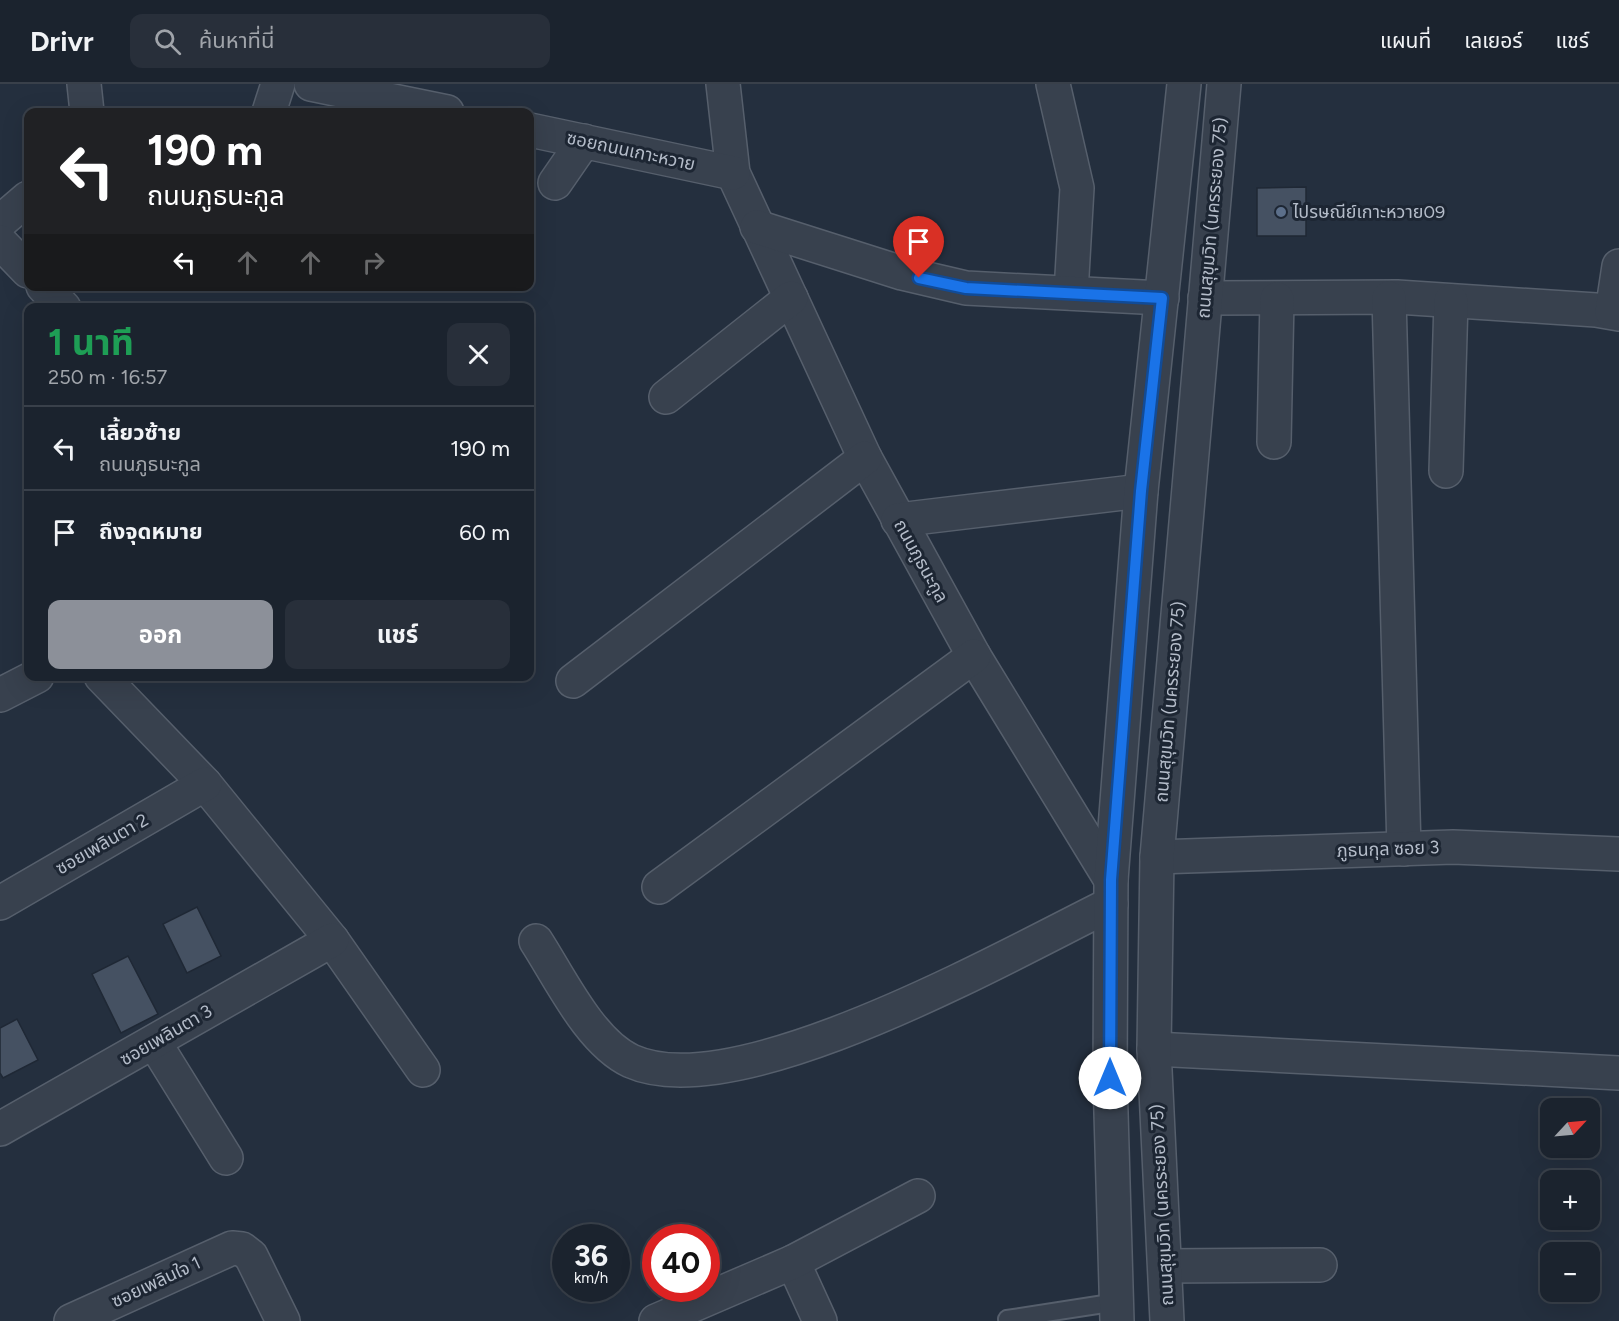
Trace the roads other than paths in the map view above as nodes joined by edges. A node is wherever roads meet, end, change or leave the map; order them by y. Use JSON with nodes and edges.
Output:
{"nodes":[{"id":1,"x":84,"y":84,"type":"edge"},
{"id":2,"x":278,"y":84,"type":"edge"},
{"id":3,"x":311,"y":84,"type":"edge"},
{"id":4,"x":723,"y":84,"type":"edge"},
{"id":5,"x":1053,"y":84,"type":"edge"},
{"id":6,"x":1184,"y":84,"type":"edge"},
{"id":7,"x":1224,"y":84,"type":"edge"},
{"id":8,"x":87,"y":108,"type":"edge"},
{"id":9,"x":270,"y":108,"type":"edge"},
{"id":10,"x":428,"y":108,"type":"edge"},
{"id":11,"x":534,"y":131,"type":"edge"},
{"id":12,"x":584,"y":141,"type":"junction"},
{"id":13,"x":733,"y":173,"type":"junction"},
{"id":14,"x":555,"y":183,"type":"dead end"},
{"id":15,"x":24,"y":201,"type":"edge"},
{"id":16,"x":0,"y":222,"type":"edge"},
{"id":17,"x":758,"y":227,"type":"junction"},
{"id":18,"x":0,"y":242,"type":"edge"},
{"id":19,"x":1619,"y":266,"type":"edge"},
{"id":20,"x":24,"y":267,"type":"edge"},
{"id":21,"x":48,"y":291,"type":"edge"},
{"id":22,"x":1071,"y":293,"type":"junction"},
{"id":23,"x":790,"y":298,"type":"junction"},
{"id":24,"x":1162,"y":298,"type":"junction"},
{"id":25,"x":1205,"y":298,"type":"junction"},
{"id":26,"x":1389,"y":298,"type":"junction"},
{"id":27,"x":1277,"y":299,"type":"junction"},
{"id":28,"x":1451,"y":301,"type":"junction"},
{"id":29,"x":59,"y":303,"type":"edge"},
{"id":30,"x":1615,"y":313,"type":"edge"},
{"id":31,"x":666,"y":397,"type":"dead end"},
{"id":32,"x":1274,"y":442,"type":"dead end"},
{"id":33,"x":865,"y":458,"type":"junction"},
{"id":34,"x":1446,"y":471,"type":"dead end"},
{"id":35,"x":1141,"y":491,"type":"junction"},
{"id":36,"x":898,"y":520,"type":"junction"},
{"id":37,"x":974,"y":656,"type":"junction"},
{"id":38,"x":27,"y":681,"type":"edge"},
{"id":39,"x":105,"y":681,"type":"edge"},
{"id":40,"x":573,"y":681,"type":"dead end"},
{"id":41,"x":0,"y":695,"type":"edge"},
{"id":42,"x":205,"y":784,"type":"junction"},
{"id":43,"x":1404,"y":849,"type":"junction"},
{"id":44,"x":1619,"y":854,"type":"edge"},
{"id":45,"x":1157,"y":857,"type":"junction"},
{"id":46,"x":659,"y":887,"type":"dead end"},
{"id":47,"x":1111,"y":892,"type":"junction"},
{"id":48,"x":0,"y":903,"type":"edge"},
{"id":49,"x":332,"y":940,"type":"junction"},
{"id":50,"x":536,"y":941,"type":"dead end"},
{"id":51,"x":154,"y":1042,"type":"junction"},
{"id":52,"x":1154,"y":1049,"type":"junction"},
{"id":53,"x":423,"y":1070,"type":"dead end"},
{"id":54,"x":1619,"y":1073,"type":"edge"},
{"id":55,"x":0,"y":1129,"type":"edge"},
{"id":56,"x":226,"y":1158,"type":"dead end"},
{"id":57,"x":918,"y":1196,"type":"dead end"},
{"id":58,"x":793,"y":1262,"type":"junction"},
{"id":59,"x":1320,"y":1265,"type":"dead end"},
{"id":60,"x":1165,"y":1266,"type":"junction"},
{"id":61,"x":1117,"y":1312,"type":"edge"},
{"id":62,"x":74,"y":1321,"type":"edge"},
{"id":63,"x":283,"y":1321,"type":"edge"},
{"id":64,"x":656,"y":1321,"type":"edge"},
{"id":65,"x":820,"y":1321,"type":"edge"},
{"id":66,"x":1008,"y":1321,"type":"edge"},
{"id":67,"x":1167,"y":1321,"type":"edge"}],
"edges":[{"from":1,"to":8,"type":"street"},
{"from":2,"to":9,"type":"street"},
{"from":3,"to":10,"type":"street"},
{"from":4,"to":13,"type":"street","name":"ถนนภูธนะกูล"},
{"from":5,"to":22,"type":"street"},
{"from":6,"to":24,"type":"street"},
{"from":7,"to":25,"type":"street","name":"ถนนสุขุมวิท (นครระยอง 75)"},
{"from":11,"to":12,"type":"street","name":"ซอยถนนเกาะหวาย"},
{"from":12,"to":13,"type":"street","name":"ซอยถนนเกาะหวาย"},
{"from":12,"to":14,"type":"street"},
{"from":13,"to":17,"type":"street","name":"ถนนภูธนะกูล"},
{"from":15,"to":16,"type":"street"},
{"from":17,"to":22,"type":"street"},
{"from":17,"to":23,"type":"street","name":"ถนนภูธนะกูล"},
{"from":18,"to":20,"type":"street"},
{"from":19,"to":30,"type":"street"},
{"from":21,"to":29,"type":"street"},
{"from":22,"to":24,"type":"street"},
{"from":23,"to":31,"type":"street"},
{"from":23,"to":33,"type":"street","name":"ถนนภูธนะกูล"},
{"from":24,"to":35,"type":"street"},
{"from":25,"to":27,"type":"street"},
{"from":25,"to":45,"type":"street","name":"ถนนสุขุมวิท (นครระยอง 75)"},
{"from":26,"to":27,"type":"street"},
{"from":26,"to":28,"type":"street"},
{"from":26,"to":43,"type":"street"},
{"from":27,"to":32,"type":"street"},
{"from":28,"to":30,"type":"street"},
{"from":28,"to":34,"type":"street"},
{"from":33,"to":36,"type":"street","name":"ถนนภูธนะกูล"},
{"from":33,"to":40,"type":"street"},
{"from":35,"to":36,"type":"street"},
{"from":35,"to":47,"type":"street"},
{"from":36,"to":37,"type":"street","name":"ถนนภูธนะกูล"},
{"from":37,"to":46,"type":"street"},
{"from":37,"to":47,"type":"street","name":"ถนนภูธนะกูล"},
{"from":38,"to":41,"type":"street"},
{"from":39,"to":42,"type":"street"},
{"from":42,"to":48,"type":"street","name":"ซอยเพลินตา 2"},
{"from":42,"to":49,"type":"street"},
{"from":43,"to":44,"type":"street","name":"ภูธนกุล ซอย 3"},
{"from":43,"to":45,"type":"street","name":"ภูธนกุล ซอย 3"},
{"from":45,"to":52,"type":"street","name":"ถนนสุขุมวิท (นครระยอง 75)"},
{"from":47,"to":50,"type":"street"},
{"from":47,"to":61,"type":"street"},
{"from":49,"to":51,"type":"street","name":"ซอยเพลินตา 3"},
{"from":49,"to":53,"type":"street"},
{"from":51,"to":55,"type":"street","name":"ซอยเพลินตา 3"},
{"from":51,"to":56,"type":"street"},
{"from":52,"to":54,"type":"street"},
{"from":52,"to":60,"type":"street","name":"ถนนสุขุมวิท (นครระยอง 75)"},
{"from":57,"to":58,"type":"street"},
{"from":58,"to":64,"type":"street"},
{"from":58,"to":65,"type":"street"},
{"from":59,"to":60,"type":"street"},
{"from":60,"to":67,"type":"street","name":"ถนนสุขุมวิท (นครระยอง 75)"},
{"from":61,"to":66,"type":"lane"},
{"from":62,"to":63,"type":"street","name":"ซอยเพลินใจ 1"}]}
